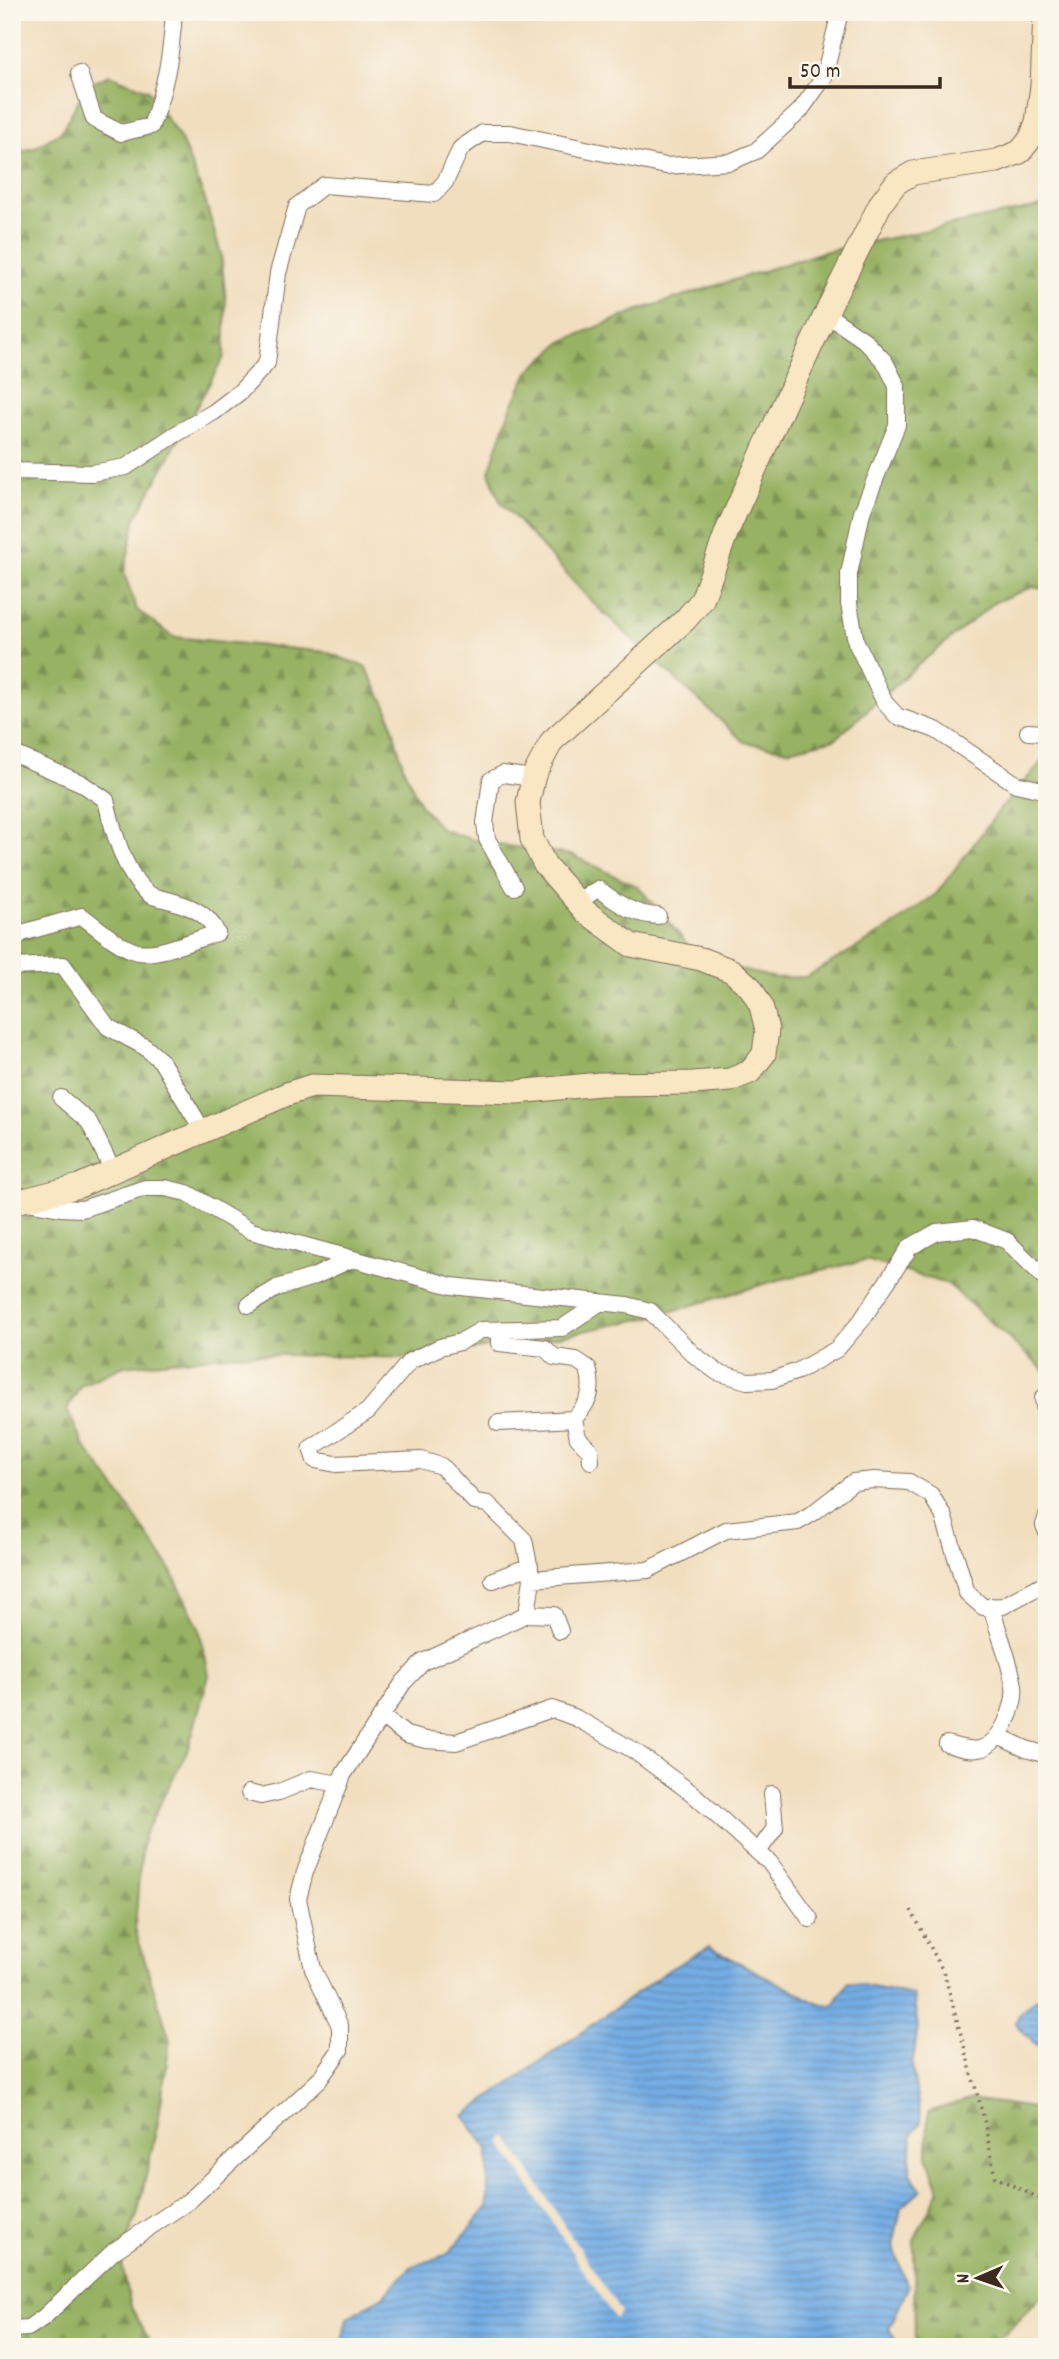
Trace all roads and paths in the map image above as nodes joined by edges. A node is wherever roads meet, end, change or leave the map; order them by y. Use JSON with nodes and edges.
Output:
{"nodes":[{"id":1,"x":174,"y":12,"type":"edge"},
{"id":2,"x":841,"y":12,"type":"edge"},
{"id":3,"x":1045,"y":12,"type":"edge"},
{"id":4,"x":1046,"y":37,"type":"edge"},
{"id":5,"x":79,"y":73,"type":"dead end"},
{"id":6,"x":826,"y":314,"type":"junction"},
{"id":7,"x":12,"y":471,"type":"edge"},
{"id":8,"x":1028,"y":732,"type":"dead end"},
{"id":9,"x":1047,"y":733,"type":"edge"},
{"id":10,"x":12,"y":753,"type":"edge"},
{"id":11,"x":533,"y":778,"type":"junction"},
{"id":12,"x":1047,"y":790,"type":"edge"},
{"id":13,"x":514,"y":887,"type":"dead end"},
{"id":14,"x":577,"y":902,"type":"junction"},
{"id":15,"x":658,"y":916,"type":"dead end"},
{"id":16,"x":12,"y":941,"type":"edge"},
{"id":17,"x":12,"y":967,"type":"edge"},
{"id":18,"x":61,"y":1098,"type":"dead end"},
{"id":19,"x":204,"y":1131,"type":"junction"},
{"id":20,"x":113,"y":1171,"type":"junction"},
{"id":21,"x":15,"y":1198,"type":"edge"},
{"id":22,"x":352,"y":1259,"type":"junction"},
{"id":23,"x":1047,"y":1280,"type":"edge"},
{"id":24,"x":601,"y":1302,"type":"junction"},
{"id":25,"x":249,"y":1305,"type":"dead end"},
{"id":26,"x":499,"y":1330,"type":"junction"},
{"id":27,"x":1043,"y":1398,"type":"dead end"},
{"id":28,"x":575,"y":1419,"type":"junction"},
{"id":29,"x":498,"y":1423,"type":"dead end"},
{"id":30,"x":1047,"y":1427,"type":"edge"},
{"id":31,"x":591,"y":1461,"type":"dead end"},
{"id":32,"x":1047,"y":1516,"type":"edge"},
{"id":33,"x":1047,"y":1533,"type":"edge"},
{"id":34,"x":531,"y":1572,"type":"junction"},
{"id":35,"x":494,"y":1580,"type":"dead end"},
{"id":36,"x":1047,"y":1582,"type":"edge"},
{"id":37,"x":991,"y":1606,"type":"junction"},
{"id":38,"x":527,"y":1614,"type":"junction"},
{"id":39,"x":561,"y":1631,"type":"dead end"},
{"id":40,"x":382,"y":1716,"type":"junction"},
{"id":41,"x":998,"y":1736,"type":"junction"},
{"id":42,"x":947,"y":1744,"type":"dead end"},
{"id":43,"x":1047,"y":1755,"type":"edge"},
{"id":44,"x":340,"y":1784,"type":"junction"},
{"id":45,"x":249,"y":1793,"type":"dead end"},
{"id":46,"x":772,"y":1794,"type":"dead end"},
{"id":47,"x":758,"y":1852,"type":"junction"},
{"id":48,"x":911,"y":1910,"type":"dead end"},
{"id":49,"x":810,"y":1919,"type":"dead end"},
{"id":50,"x":1047,"y":2202,"type":"edge"},
{"id":51,"x":12,"y":2329,"type":"edge"}],
"edges":[{"from":1,"to":5,"type":"street"},
{"from":2,"to":7,"type":"street"},
{"from":3,"to":4,"type":"street"},
{"from":4,"to":6,"type":"street"},
{"from":6,"to":11,"type":"street"},
{"from":6,"to":12,"type":"street"},
{"from":8,"to":9,"type":"street"},
{"from":10,"to":16,"type":"street"},
{"from":11,"to":13,"type":"street"},
{"from":11,"to":14,"type":"street"},
{"from":14,"to":15,"type":"street"},
{"from":14,"to":19,"type":"street"},
{"from":17,"to":19,"type":"street"},
{"from":18,"to":20,"type":"street"},
{"from":19,"to":20,"type":"street"},
{"from":20,"to":21,"type":"street"},
{"from":21,"to":22,"type":"street"},
{"from":22,"to":24,"type":"street"},
{"from":22,"to":25,"type":"street"},
{"from":23,"to":24,"type":"street"},
{"from":24,"to":26,"type":"street"},
{"from":26,"to":28,"type":"street"},
{"from":26,"to":34,"type":"street"},
{"from":27,"to":30,"type":"street"},
{"from":28,"to":29,"type":"street"},
{"from":28,"to":31,"type":"street"},
{"from":32,"to":33,"type":"street"},
{"from":34,"to":35,"type":"street"},
{"from":34,"to":37,"type":"street"},
{"from":34,"to":38,"type":"street"},
{"from":36,"to":37,"type":"street"},
{"from":37,"to":41,"type":"street"},
{"from":38,"to":39,"type":"street"},
{"from":38,"to":40,"type":"street"},
{"from":40,"to":44,"type":"street"},
{"from":40,"to":47,"type":"street"},
{"from":41,"to":42,"type":"street"},
{"from":41,"to":43,"type":"street"},
{"from":44,"to":45,"type":"street"},
{"from":44,"to":51,"type":"street"},
{"from":46,"to":47,"type":"street"},
{"from":47,"to":49,"type":"street"},
{"from":48,"to":50,"type":"path"}]}
